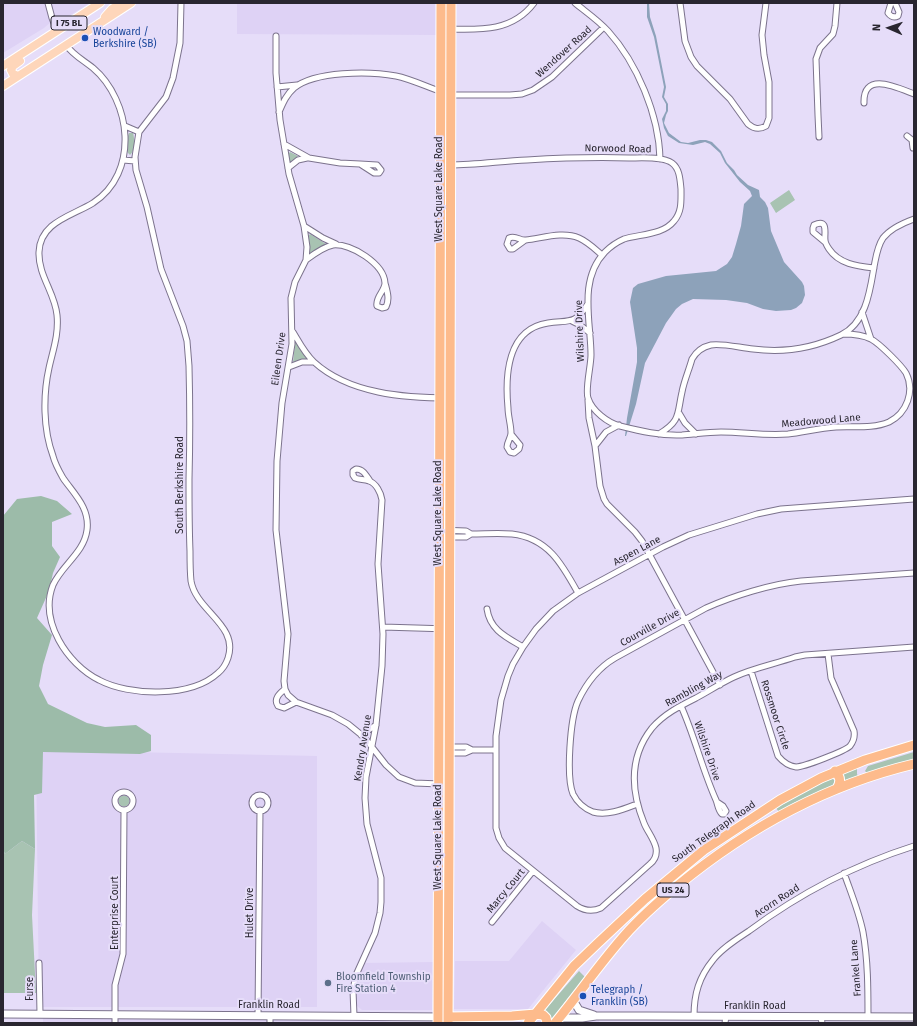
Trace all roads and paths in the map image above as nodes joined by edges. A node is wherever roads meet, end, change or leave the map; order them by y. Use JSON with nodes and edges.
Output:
{"nodes":[{"id":1,"x":48,"y":3,"type":"edge"},
{"id":2,"x":100,"y":3,"type":"edge"},
{"id":3,"x":121,"y":3,"type":"edge"},
{"id":4,"x":131,"y":3,"type":"edge"},
{"id":5,"x":181,"y":3,"type":"edge"},
{"id":6,"x":441,"y":3,"type":"edge"},
{"id":7,"x":451,"y":3,"type":"edge"},
{"id":8,"x":534,"y":3,"type":"edge"},
{"id":9,"x":575,"y":3,"type":"edge"},
{"id":10,"x":680,"y":3,"type":"edge"},
{"id":11,"x":766,"y":3,"type":"edge"},
{"id":12,"x":837,"y":3,"type":"edge"},
{"id":13,"x":891,"y":3,"type":"edge"},
{"id":14,"x":895,"y":3,"type":"edge"},
{"id":15,"x":100,"y":23,"type":"junction"},
{"id":16,"x":604,"y":27,"type":"junction"},
{"id":17,"x":441,"y":29,"type":"junction"},
{"id":18,"x":451,"y":29,"type":"junction"},
{"id":19,"x":57,"y":31,"type":"junction"},
{"id":20,"x":276,"y":36,"type":"dead end"},
{"id":21,"x":66,"y":44,"type":"junction"},
{"id":22,"x":3,"y":66,"type":"edge"},
{"id":23,"x":18,"y":76,"type":"junction"},
{"id":24,"x":300,"y":85,"type":"junction"},
{"id":25,"x":3,"y":86,"type":"edge"},
{"id":26,"x":277,"y":87,"type":"junction"},
{"id":27,"x":441,"y":92,"type":"junction"},
{"id":28,"x":914,"y":94,"type":"edge"},
{"id":29,"x":451,"y":95,"type":"junction"},
{"id":30,"x":864,"y":103,"type":"dead end"},
{"id":31,"x":279,"y":113,"type":"junction"},
{"id":32,"x":125,"y":126,"type":"junction"},
{"id":33,"x":139,"y":132,"type":"junction"},
{"id":34,"x":907,"y":136,"type":"dead end"},
{"id":35,"x":819,"y":137,"type":"dead end"},
{"id":36,"x":913,"y":140,"type":"edge"},
{"id":37,"x":284,"y":144,"type":"junction"},
{"id":38,"x":913,"y":148,"type":"dead end"},
{"id":39,"x":309,"y":158,"type":"junction"},
{"id":40,"x":660,"y":159,"type":"junction"},
{"id":41,"x":123,"y":160,"type":"junction"},
{"id":42,"x":135,"y":162,"type":"junction"},
{"id":43,"x":360,"y":164,"type":"dead end"},
{"id":44,"x":450,"y":165,"type":"junction"},
{"id":45,"x":288,"y":168,"type":"junction"},
{"id":46,"x":914,"y":220,"type":"edge"},
{"id":47,"x":304,"y":226,"type":"junction"},
{"id":48,"x":524,"y":241,"type":"dead end"},
{"id":49,"x":825,"y":242,"type":"dead end"},
{"id":50,"x":339,"y":245,"type":"junction"},
{"id":51,"x":602,"y":255,"type":"junction"},
{"id":52,"x":306,"y":260,"type":"junction"},
{"id":53,"x":874,"y":268,"type":"junction"},
{"id":54,"x":385,"y":283,"type":"dead end"},
{"id":55,"x":587,"y":305,"type":"junction"},
{"id":56,"x":862,"y":312,"type":"junction"},
{"id":57,"x":572,"y":321,"type":"junction"},
{"id":58,"x":292,"y":331,"type":"junction"},
{"id":59,"x":590,"y":334,"type":"junction"},
{"id":60,"x":843,"y":334,"type":"junction"},
{"id":61,"x":871,"y":339,"type":"junction"},
{"id":62,"x":313,"y":362,"type":"junction"},
{"id":63,"x":289,"y":367,"type":"junction"},
{"id":64,"x":440,"y":398,"type":"junction"},
{"id":65,"x":450,"y":398,"type":"junction"},
{"id":66,"x":588,"y":398,"type":"junction"},
{"id":67,"x":679,"y":413,"type":"junction"},
{"id":68,"x":624,"y":426,"type":"junction"},
{"id":69,"x":511,"y":434,"type":"dead end"},
{"id":70,"x":659,"y":434,"type":"junction"},
{"id":71,"x":696,"y":434,"type":"junction"},
{"id":72,"x":595,"y":446,"type":"junction"},
{"id":73,"x":370,"y":481,"type":"dead end"},
{"id":74,"x":914,"y":499,"type":"edge"},
{"id":75,"x":439,"y":533,"type":"junction"},
{"id":76,"x":449,"y":534,"type":"junction"},
{"id":77,"x":649,"y":554,"type":"junction"},
{"id":78,"x":914,"y":573,"type":"edge"},
{"id":79,"x":578,"y":593,"type":"junction"},
{"id":80,"x":487,"y":609,"type":"dead end"},
{"id":81,"x":685,"y":620,"type":"junction"},
{"id":82,"x":382,"y":627,"type":"junction"},
{"id":83,"x":439,"y":629,"type":"junction"},
{"id":84,"x":449,"y":629,"type":"junction"},
{"id":85,"x":523,"y":647,"type":"junction"},
{"id":86,"x":914,"y":648,"type":"edge"},
{"id":87,"x":828,"y":654,"type":"junction"},
{"id":88,"x":751,"y":671,"type":"junction"},
{"id":89,"x":720,"y":685,"type":"junction"},
{"id":90,"x":285,"y":689,"type":"junction"},
{"id":91,"x":296,"y":702,"type":"junction"},
{"id":92,"x":681,"y":706,"type":"junction"},
{"id":93,"x":376,"y":725,"type":"junction"},
{"id":94,"x":361,"y":735,"type":"junction"},
{"id":95,"x":914,"y":745,"type":"edge"},
{"id":96,"x":372,"y":748,"type":"junction"},
{"id":97,"x":439,"y":750,"type":"junction"},
{"id":98,"x":449,"y":750,"type":"junction"},
{"id":99,"x":496,"y":750,"type":"junction"},
{"id":100,"x":865,"y":760,"type":"junction"},
{"id":101,"x":914,"y":764,"type":"edge"},
{"id":102,"x":835,"y":771,"type":"junction"},
{"id":103,"x":867,"y":778,"type":"junction"},
{"id":104,"x":439,"y":784,"type":"junction"},
{"id":105,"x":449,"y":784,"type":"junction"},
{"id":106,"x":837,"y":790,"type":"junction"},
{"id":107,"x":717,"y":802,"type":"dead end"},
{"id":108,"x":638,"y":804,"type":"junction"},
{"id":109,"x":124,"y":810,"type":"dead end"},
{"id":110,"x":260,"y":810,"type":"dead end"},
{"id":111,"x":914,"y":846,"type":"edge"},
{"id":112,"x":533,"y":871,"type":"junction"},
{"id":113,"x":844,"y":873,"type":"junction"},
{"id":114,"x":492,"y":922,"type":"dead end"},
{"id":115,"x":39,"y":963,"type":"dead end"},
{"id":116,"x":573,"y":1000,"type":"junction"},
{"id":117,"x":3,"y":1014,"type":"edge"},
{"id":118,"x":40,"y":1014,"type":"junction"},
{"id":119,"x":536,"y":1014,"type":"junction"},
{"id":120,"x":115,"y":1015,"type":"junction"},
{"id":121,"x":258,"y":1016,"type":"junction"},
{"id":122,"x":354,"y":1016,"type":"junction"},
{"id":123,"x":596,"y":1016,"type":"junction"},
{"id":124,"x":694,"y":1016,"type":"junction"},
{"id":125,"x":868,"y":1017,"type":"junction"},
{"id":126,"x":914,"y":1017,"type":"edge"},
{"id":127,"x":270,"y":1019,"type":"edge"},
{"id":128,"x":438,"y":1020,"type":"edge"},
{"id":129,"x":448,"y":1020,"type":"edge"},
{"id":130,"x":557,"y":1020,"type":"edge"},
{"id":131,"x":726,"y":1020,"type":"edge"},
{"id":132,"x":821,"y":1020,"type":"edge"},
{"id":133,"x":830,"y":1020,"type":"edge"},
{"id":134,"x":115,"y":1023,"type":"edge"},
{"id":135,"x":528,"y":1023,"type":"edge"},
{"id":136,"x":547,"y":1023,"type":"edge"}],
"edges":[{"from":1,"to":19,"type":"street"},
{"from":2,"to":19,"type":"main road","number":"I 75 BL"},
{"from":3,"to":15,"type":"main road"},
{"from":4,"to":15,"type":"main road","number":"I 75 BL"},
{"from":5,"to":33,"type":"street","name":"South Berkshire Road"},
{"from":6,"to":17,"type":"highway","name":"West Square Lake Road"},
{"from":7,"to":18,"type":"highway","name":"West Square Lake Road"},
{"from":8,"to":18,"type":"street"},
{"from":9,"to":16,"type":"street","name":"Norwood Road"},
{"from":10,"to":11,"type":"street"},
{"from":12,"to":35,"type":"street"},
{"from":13,"to":14,"type":"street"},
{"from":15,"to":21,"type":"main road","number":"I 75 BL"},
{"from":16,"to":29,"type":"street","name":"Wendover Road"},
{"from":16,"to":40,"type":"street","name":"Norwood Road"},
{"from":17,"to":18,"type":"street"},
{"from":17,"to":27,"type":"highway","name":"West Square Lake Road"},
{"from":18,"to":29,"type":"highway","name":"West Square Lake Road"},
{"from":19,"to":22,"type":"main road","number":"I 75 BL"},
{"from":19,"to":23,"type":"main road"},
{"from":20,"to":26,"type":"street","name":"Eileen Drive"},
{"from":21,"to":23,"type":"main road","number":"I 75 BL"},
{"from":21,"to":32,"type":"street"},
{"from":23,"to":25,"type":"main road","number":"I 75 BL"},
{"from":24,"to":26,"type":"street"},
{"from":24,"to":27,"type":"street","name":"Wendover Road"},
{"from":24,"to":31,"type":"street"},
{"from":26,"to":31,"type":"street","name":"Eileen Drive"},
{"from":27,"to":29,"type":"street","name":"Wendover Road"},
{"from":27,"to":64,"type":"highway","name":"West Square Lake Road"},
{"from":28,"to":30,"type":"street"},
{"from":29,"to":44,"type":"highway","name":"West Square Lake Road"},
{"from":31,"to":37,"type":"street","name":"Eileen Drive"},
{"from":32,"to":33,"type":"street"},
{"from":32,"to":41,"type":"street","name":"South Berkshire Road"},
{"from":33,"to":42,"type":"street","name":"South Berkshire Road"},
{"from":34,"to":36,"type":"street"},
{"from":36,"to":38,"type":"street"},
{"from":37,"to":39,"type":"street"},
{"from":37,"to":45,"type":"street","name":"Eileen Drive"},
{"from":39,"to":43,"type":"street"},
{"from":39,"to":45,"type":"street"},
{"from":40,"to":44,"type":"street","name":"Norwood Road"},
{"from":40,"to":51,"type":"street","name":"Wilshire Drive"},
{"from":41,"to":42,"type":"street"},
{"from":41,"to":42,"type":"street","name":"South Berkshire Road"},
{"from":44,"to":65,"type":"highway","name":"West Square Lake Road"},
{"from":45,"to":47,"type":"street","name":"Eileen Drive"},
{"from":46,"to":53,"type":"street"},
{"from":47,"to":50,"type":"street"},
{"from":47,"to":52,"type":"street","name":"Eileen Drive"},
{"from":48,"to":51,"type":"street"},
{"from":49,"to":53,"type":"street"},
{"from":50,"to":52,"type":"street"},
{"from":50,"to":54,"type":"street"},
{"from":51,"to":55,"type":"street","name":"Wilshire Drive"},
{"from":52,"to":58,"type":"street","name":"Eileen Drive"},
{"from":53,"to":56,"type":"street"},
{"from":55,"to":57,"type":"street"},
{"from":55,"to":59,"type":"street","name":"Wilshire Drive"},
{"from":56,"to":60,"type":"street"},
{"from":56,"to":61,"type":"street"},
{"from":57,"to":59,"type":"street"},
{"from":57,"to":69,"type":"street"},
{"from":58,"to":62,"type":"street"},
{"from":58,"to":63,"type":"street","name":"Eileen Drive"},
{"from":59,"to":66,"type":"street","name":"Wilshire Drive"},
{"from":60,"to":61,"type":"street","name":"Meadowood Lane"},
{"from":60,"to":67,"type":"street"},
{"from":61,"to":71,"type":"street","name":"Meadowood Lane"},
{"from":62,"to":63,"type":"street"},
{"from":62,"to":64,"type":"street"},
{"from":63,"to":90,"type":"street","name":"Eileen Drive"},
{"from":64,"to":65,"type":"street"},
{"from":64,"to":75,"type":"highway","name":"West Square Lake Road"},
{"from":65,"to":76,"type":"highway","name":"West Square Lake Road"},
{"from":66,"to":68,"type":"street"},
{"from":66,"to":72,"type":"street","name":"Wilshire Drive"},
{"from":67,"to":70,"type":"street"},
{"from":67,"to":71,"type":"street"},
{"from":68,"to":70,"type":"street","name":"Meadowood Lane"},
{"from":68,"to":72,"type":"street"},
{"from":70,"to":71,"type":"street","name":"Meadowood Lane"},
{"from":72,"to":77,"type":"street","name":"Wilshire Drive"},
{"from":73,"to":82,"type":"street","name":"Kendry Avenue"},
{"from":74,"to":77,"type":"street","name":"Aspen Lane"},
{"from":75,"to":76,"type":"street"},
{"from":75,"to":83,"type":"highway","name":"West Square Lake Road"},
{"from":76,"to":79,"type":"street"},
{"from":76,"to":84,"type":"highway","name":"West Square Lake Road"},
{"from":77,"to":79,"type":"street","name":"Aspen Lane"},
{"from":77,"to":81,"type":"street","name":"Wilshire Drive"},
{"from":78,"to":81,"type":"street","name":"Courville Drive"},
{"from":79,"to":85,"type":"street","name":"Aspen Lane"},
{"from":80,"to":85,"type":"street"},
{"from":81,"to":89,"type":"street","name":"Wilshire Drive"},
{"from":81,"to":108,"type":"street","name":"Courville Drive"},
{"from":82,"to":83,"type":"street"},
{"from":82,"to":93,"type":"street","name":"Kendry Avenue"},
{"from":83,"to":84,"type":"street"},
{"from":83,"to":97,"type":"highway","name":"West Square Lake Road"},
{"from":84,"to":98,"type":"highway","name":"West Square Lake Road"},
{"from":85,"to":99,"type":"street","name":"Aspen Lane"},
{"from":86,"to":87,"type":"street","name":"Rambling Way"},
{"from":87,"to":88,"type":"street","name":"Rambling Way"},
{"from":87,"to":88,"type":"street","name":"Rossmoor Circle"},
{"from":88,"to":89,"type":"street","name":"Rambling Way"},
{"from":89,"to":92,"type":"street","name":"Rambling Way"},
{"from":90,"to":91,"type":"street"},
{"from":90,"to":91,"type":"street","name":"Eileen Drive"},
{"from":91,"to":94,"type":"street"},
{"from":92,"to":107,"type":"street","name":"Wilshire Drive"},
{"from":92,"to":108,"type":"street","name":"Rambling Way"},
{"from":93,"to":94,"type":"street"},
{"from":93,"to":96,"type":"street","name":"Kendry Avenue"},
{"from":94,"to":96,"type":"street"},
{"from":95,"to":100,"type":"highway","name":"South Telegraph Road","number":"US 24"},
{"from":96,"to":104,"type":"street"},
{"from":96,"to":122,"type":"street","name":"Kendry Avenue"},
{"from":97,"to":98,"type":"street"},
{"from":97,"to":104,"type":"highway","name":"West Square Lake Road"},
{"from":98,"to":99,"type":"street"},
{"from":98,"to":105,"type":"highway","name":"West Square Lake Road"},
{"from":99,"to":112,"type":"street","name":"Rambling Way"},
{"from":100,"to":102,"type":"highway","name":"South Telegraph Road","number":"US 24"},
{"from":100,"to":103,"type":"highway"},
{"from":101,"to":103,"type":"highway","name":"South Telegraph Road","number":"US 24"},
{"from":102,"to":106,"type":"highway"},
{"from":102,"to":119,"type":"highway","name":"South Telegraph Road","number":"US 24"},
{"from":103,"to":106,"type":"highway","name":"South Telegraph Road","number":"US 24"},
{"from":104,"to":105,"type":"street"},
{"from":104,"to":128,"type":"highway","name":"West Square Lake Road"},
{"from":105,"to":129,"type":"highway","name":"West Square Lake Road"},
{"from":106,"to":116,"type":"highway","name":"South Telegraph Road","number":"US 24"},
{"from":108,"to":112,"type":"street","name":"Rambling Way"},
{"from":109,"to":120,"type":"street","name":"Enterprise Court"},
{"from":110,"to":121,"type":"street","name":"Hulet Drive"},
{"from":111,"to":113,"type":"street","name":"Acorn Road"},
{"from":112,"to":114,"type":"street","name":"Marcy Court"},
{"from":113,"to":124,"type":"street","name":"Acorn Road"},
{"from":113,"to":125,"type":"street","name":"Frankel Lane"},
{"from":115,"to":118,"type":"street","name":"Furse"},
{"from":116,"to":123,"type":"street","name":"Franklin Road"},
{"from":116,"to":130,"type":"highway","name":"South Telegraph Road","number":"US 24"},
{"from":117,"to":118,"type":"street","name":"Franklin Road"},
{"from":118,"to":120,"type":"street","name":"Franklin Road"},
{"from":119,"to":129,"type":"highway","name":"Franklin Road"},
{"from":119,"to":135,"type":"highway","name":"South Telegraph Road","number":"US 24"},
{"from":119,"to":136,"type":"highway"},
{"from":120,"to":121,"type":"street","name":"Franklin Road"},
{"from":120,"to":134,"type":"street","name":"Enterprise Court"},
{"from":121,"to":127,"type":"street","name":"Franklin Road"},
{"from":122,"to":127,"type":"street","name":"Franklin Road"},
{"from":122,"to":128,"type":"street","name":"Franklin Road"},
{"from":123,"to":124,"type":"street","name":"Franklin Road"},
{"from":123,"to":130,"type":"street","name":"Franklin Road"},
{"from":124,"to":131,"type":"street","name":"Franklin Road"},
{"from":125,"to":126,"type":"street","name":"Franklin Road"},
{"from":125,"to":133,"type":"street","name":"Franklin Road"},
{"from":128,"to":129,"type":"street","name":"Franklin Road"},
{"from":131,"to":132,"type":"street","name":"Franklin Road"},
{"from":132,"to":133,"type":"street","name":"Franklin Road"}]}
